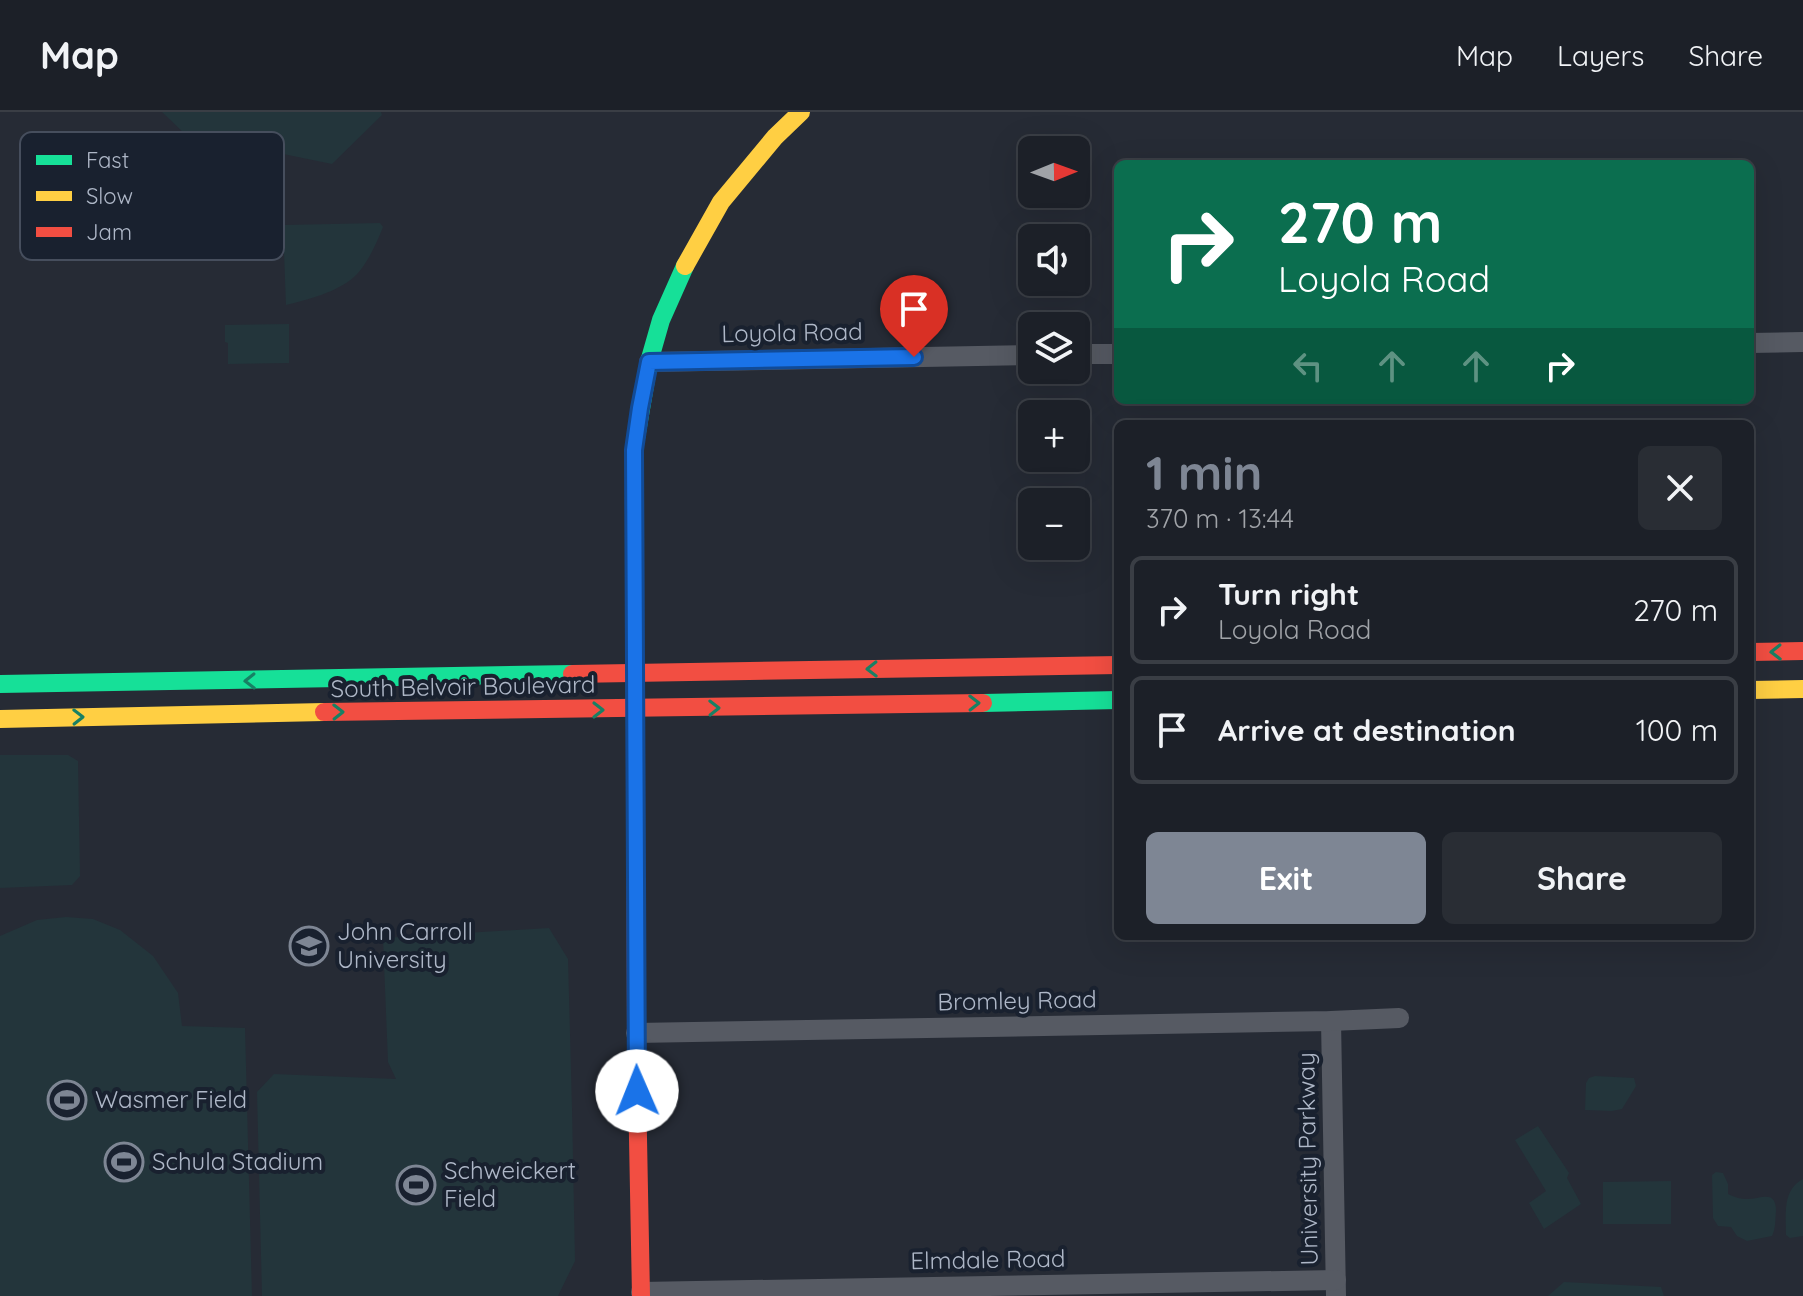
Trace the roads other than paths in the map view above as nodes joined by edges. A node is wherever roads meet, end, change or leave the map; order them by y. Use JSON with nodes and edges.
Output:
{"nodes":[{"id":1,"x":801,"y":112,"type":"edge"},
{"id":2,"x":1803,"y":342,"type":"edge"},
{"id":3,"x":1754,"y":343,"type":"edge"},
{"id":4,"x":1090,"y":354,"type":"edge"},
{"id":5,"x":1114,"y":354,"type":"edge"},
{"id":6,"x":1018,"y":355,"type":"edge"},
{"id":7,"x":649,"y":362,"type":"junction"},
{"id":8,"x":1803,"y":651,"type":"edge"},
{"id":9,"x":1754,"y":652,"type":"edge"},
{"id":10,"x":1114,"y":665,"type":"edge"},
{"id":11,"x":636,"y":674,"type":"junction"},
{"id":12,"x":0,"y":684,"type":"edge"},
{"id":13,"x":1803,"y":689,"type":"edge"},
{"id":14,"x":1754,"y":690,"type":"edge"},
{"id":15,"x":1114,"y":700,"type":"edge"},
{"id":16,"x":636,"y":709,"type":"junction"},
{"id":17,"x":0,"y":719,"type":"edge"},
{"id":18,"x":1399,"y":1018,"type":"dead end"},
{"id":19,"x":1331,"y":1021,"type":"junction"},
{"id":20,"x":636,"y":1033,"type":"junction"},
{"id":21,"x":1336,"y":1288,"type":"edge"},
{"id":22,"x":641,"y":1294,"type":"edge"}],
"edges":[{"from":1,"to":7,"type":"street"},
{"from":2,"to":3,"type":"street"},
{"from":4,"to":5,"type":"street"},
{"from":6,"to":7,"type":"street","name":"Loyola Road"},
{"from":7,"to":11,"type":"street"},
{"from":8,"to":9,"type":"street","one_way":true},
{"from":10,"to":11,"type":"street","name":"South Belvoir Boulevard","one_way":true},
{"from":11,"to":12,"type":"street","name":"South Belvoir Boulevard","one_way":true},
{"from":11,"to":16,"type":"street"},
{"from":13,"to":14,"type":"street"},
{"from":16,"to":15,"type":"street","name":"South Belvoir Boulevard","one_way":true},
{"from":17,"to":16,"type":"street","name":"South Belvoir Boulevard","one_way":true},
{"from":16,"to":20,"type":"street"},
{"from":18,"to":19,"type":"street","name":"Bromley Road"},
{"from":19,"to":20,"type":"street","name":"Bromley Road"},
{"from":19,"to":21,"type":"street","name":"University Parkway"},
{"from":20,"to":22,"type":"street"},
{"from":21,"to":22,"type":"street","name":"Elmdale Road"}]}
